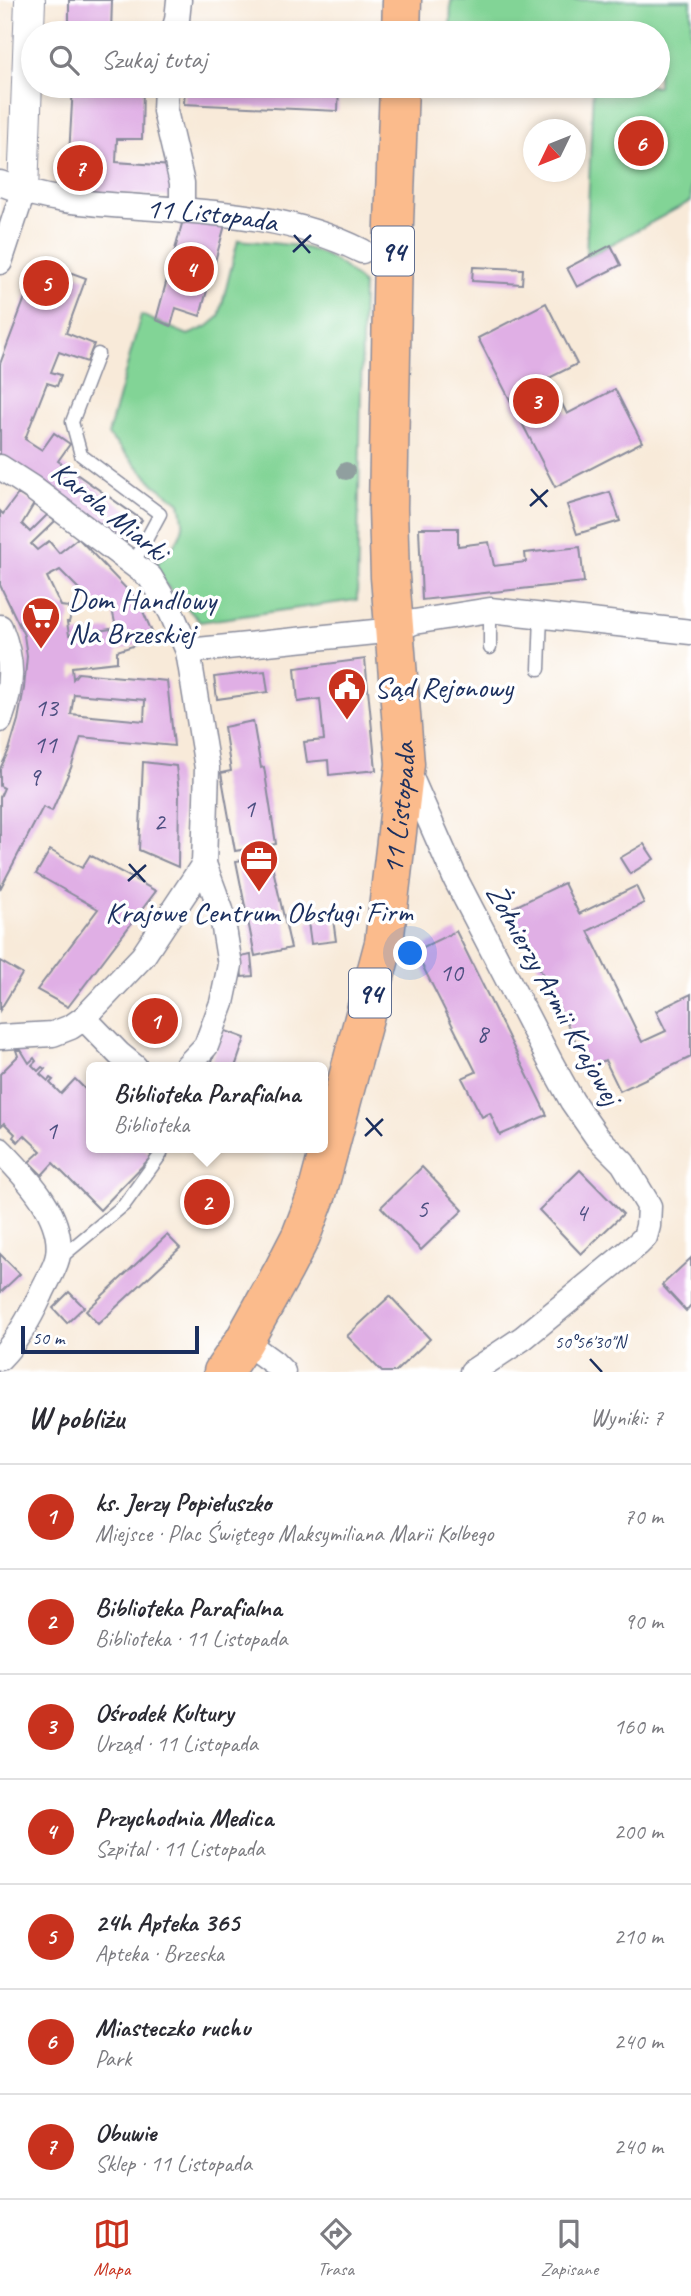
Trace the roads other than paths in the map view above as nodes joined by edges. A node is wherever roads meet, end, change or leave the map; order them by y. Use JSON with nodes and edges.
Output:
{"nodes":[{"id":1,"x":30,"y":0,"type":"edge"},
{"id":2,"x":179,"y":0,"type":"edge"},
{"id":3,"x":28,"y":21,"type":"edge"},
{"id":4,"x":177,"y":21,"type":"edge"},
{"id":5,"x":21,"y":89,"type":"edge"},
{"id":6,"x":166,"y":98,"type":"edge"},
{"id":7,"x":399,"y":98,"type":"edge"},
{"id":8,"x":11,"y":188,"type":"edge"},
{"id":9,"x":182,"y":211,"type":"junction"},
{"id":10,"x":362,"y":251,"type":"dead end"},
{"id":11,"x":0,"y":262,"type":"edge"},
{"id":12,"x":98,"y":354,"type":"dead end"},
{"id":13,"x":0,"y":467,"type":"edge"},
{"id":14,"x":133,"y":564,"type":"junction"},
{"id":15,"x":490,"y":610,"type":"junction"},
{"id":16,"x":541,"y":615,"type":"junction"},
{"id":17,"x":0,"y":627,"type":"edge"},
{"id":18,"x":394,"y":630,"type":"junction"},
{"id":19,"x":691,"y":632,"type":"edge"},
{"id":20,"x":490,"y":648,"type":"dead end"},
{"id":21,"x":188,"y":651,"type":"junction"},
{"id":22,"x":539,"y":669,"type":"dead end"},
{"id":23,"x":0,"y":720,"type":"edge"},
{"id":24,"x":405,"y":764,"type":"junction"},
{"id":25,"x":205,"y":864,"type":"junction"},
{"id":26,"x":84,"y":1017,"type":"junction"},
{"id":27,"x":0,"y":1037,"type":"edge"},
{"id":28,"x":129,"y":1062,"type":"edge"},
{"id":29,"x":192,"y":1062,"type":"edge"},
{"id":30,"x":0,"y":1150,"type":"edge"},
{"id":31,"x":161,"y":1153,"type":"edge"},
{"id":32,"x":328,"y":1153,"type":"edge"},
{"id":33,"x":328,"y":1153,"type":"edge"},
{"id":34,"x":56,"y":1261,"type":"junction"},
{"id":35,"x":244,"y":1341,"type":"junction"},
{"id":36,"x":0,"y":1358,"type":"edge"},
{"id":37,"x":223,"y":1372,"type":"edge"},
{"id":38,"x":283,"y":1372,"type":"edge"},
{"id":39,"x":472,"y":1372,"type":"edge"}],
"edges":[{"from":1,"to":3,"type":"street"},
{"from":2,"to":4,"type":"street"},
{"from":5,"to":8,"type":"street"},
{"from":6,"to":9,"type":"street"},
{"from":7,"to":18,"type":"main road","name":"11 Listopada","number":"94"},
{"from":8,"to":9,"type":"street","name":"11 Listopada"},
{"from":8,"to":11,"type":"street"},
{"from":9,"to":10,"type":"street","name":"11 Listopada"},
{"from":12,"to":14,"type":"lane"},
{"from":13,"to":14,"type":"street","name":"Karola Miarki"},
{"from":14,"to":21,"type":"street","name":"Karola Miarki"},
{"from":15,"to":16,"type":"street"},
{"from":15,"to":18,"type":"street"},
{"from":15,"to":20,"type":"lane"},
{"from":16,"to":19,"type":"street"},
{"from":16,"to":22,"type":"lane"},
{"from":17,"to":23,"type":"street"},
{"from":18,"to":21,"type":"street"},
{"from":18,"to":24,"type":"main road","name":"11 Listopada","number":"94"},
{"from":21,"to":25,"type":"street","name":"Karola Miarki"},
{"from":24,"to":33,"type":"main road","name":"11 Listopada","number":"94"},
{"from":24,"to":39,"type":"street","name":"Żołnierzy Armii Krajowej"},
{"from":25,"to":26,"type":"street"},
{"from":25,"to":29,"type":"street"},
{"from":26,"to":27,"type":"street"},
{"from":26,"to":28,"type":"street"},
{"from":30,"to":34,"type":"street"},
{"from":31,"to":34,"type":"lane"},
{"from":32,"to":35,"type":"main road","name":"11 Listopada","number":"94"},
{"from":34,"to":36,"type":"street"},
{"from":35,"to":37,"type":"main road","name":"11 Listopada","number":"94"},
{"from":35,"to":38,"type":"street"}]}
